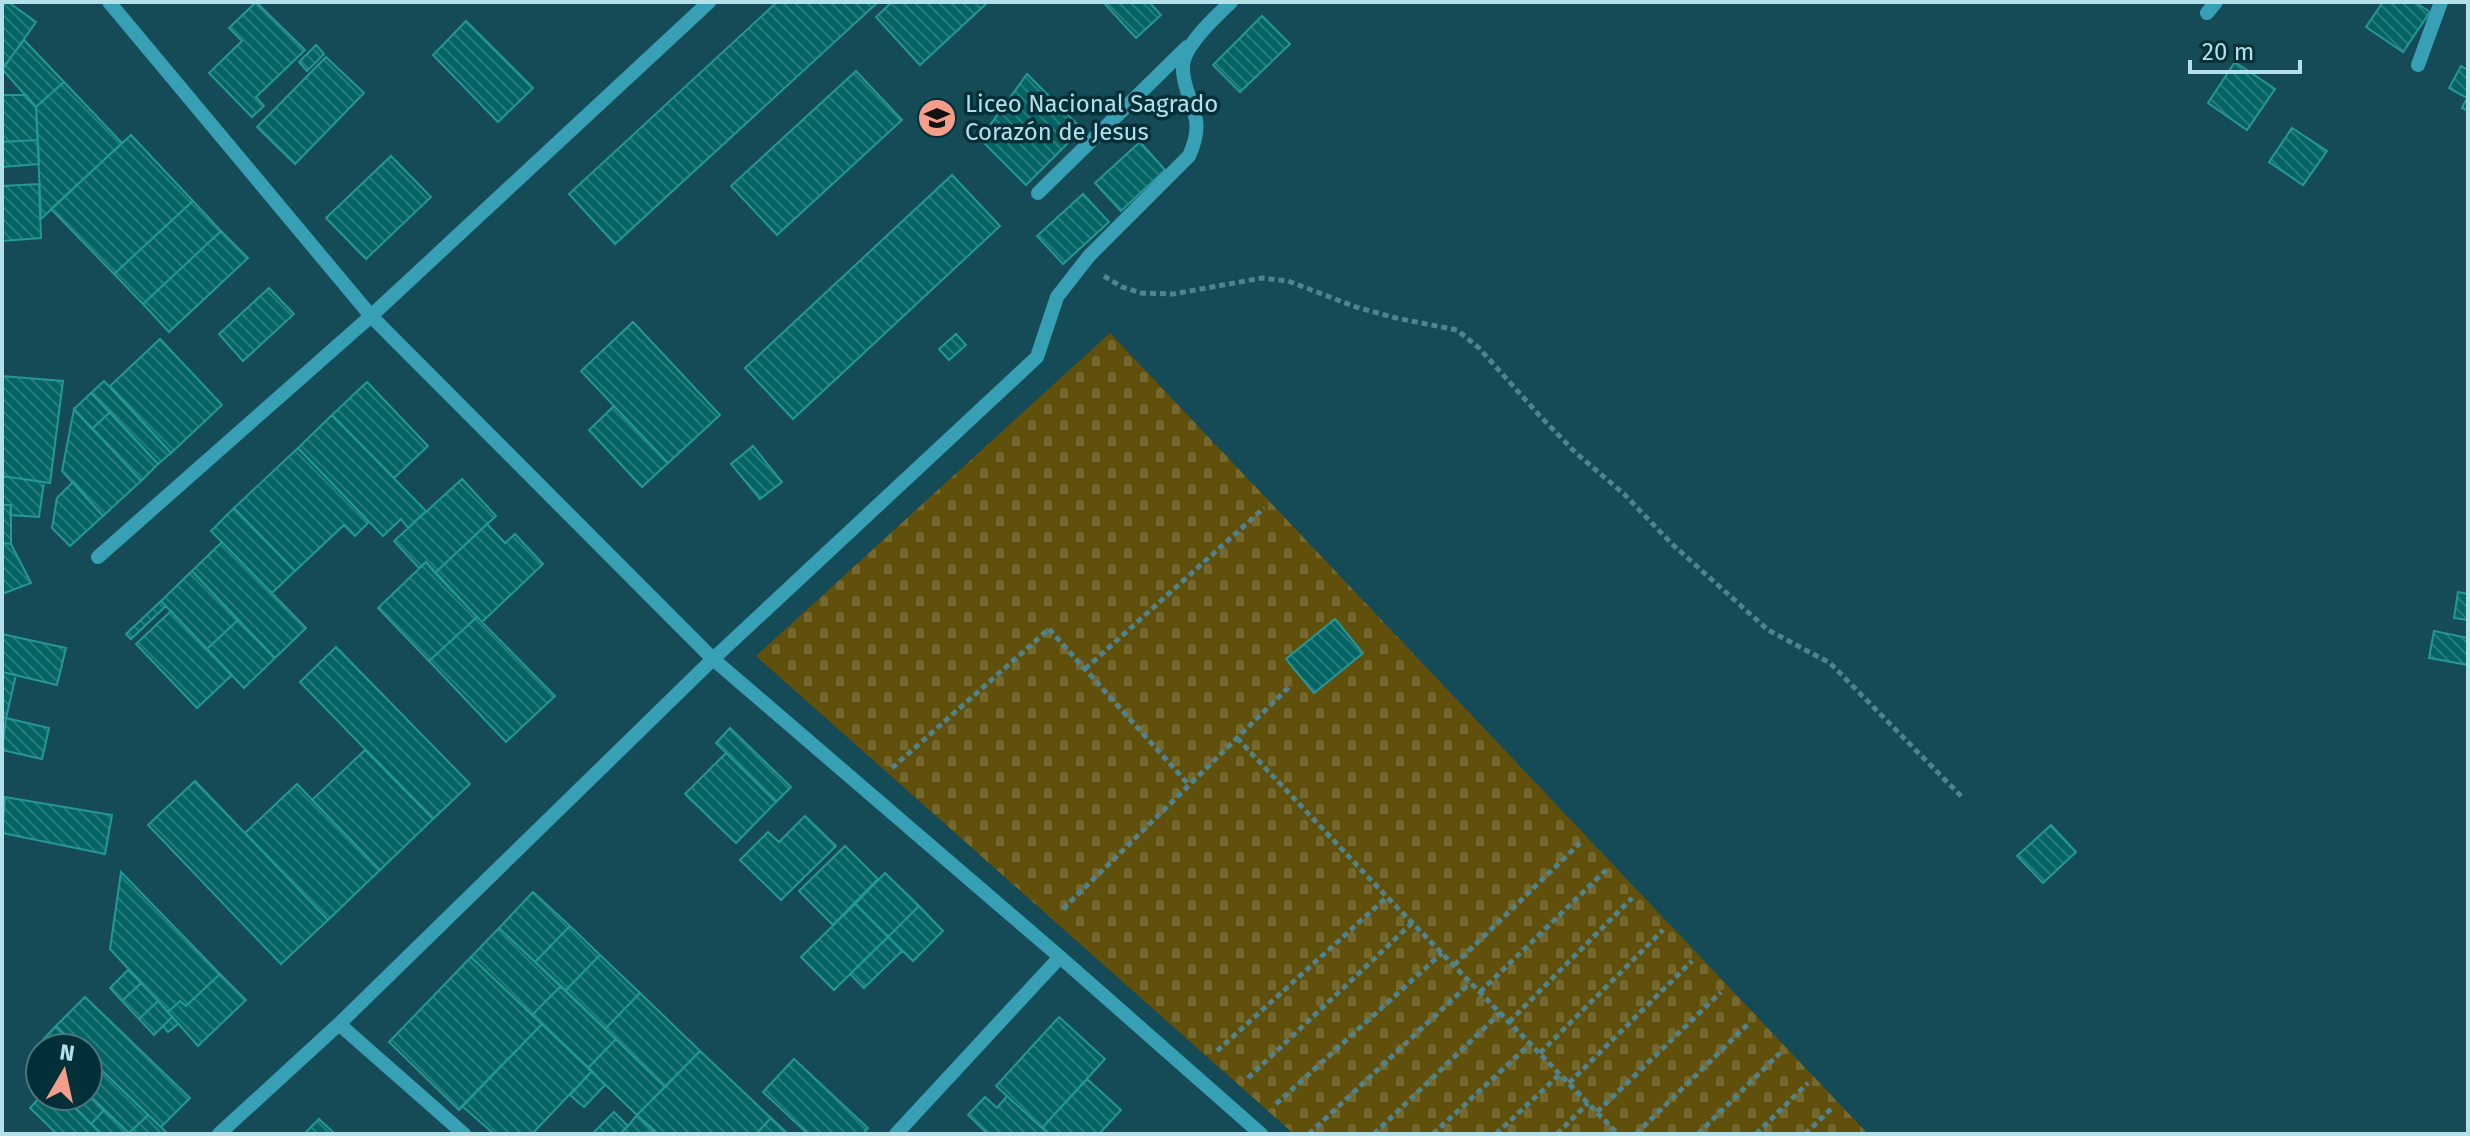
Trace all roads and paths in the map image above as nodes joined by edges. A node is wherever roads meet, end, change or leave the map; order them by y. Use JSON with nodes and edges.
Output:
{"nodes":[{"id":1,"x":109,"y":2,"type":"edge"},
{"id":2,"x":709,"y":2,"type":"edge"},
{"id":3,"x":1231,"y":2,"type":"edge"},
{"id":4,"x":2441,"y":2,"type":"edge"},
{"id":5,"x":1201,"y":33,"type":"junction"},
{"id":6,"x":2418,"y":65,"type":"dead end"},
{"id":7,"x":1038,"y":193,"type":"dead end"},
{"id":8,"x":1089,"y":256,"type":"junction"},
{"id":9,"x":371,"y":316,"type":"junction"},
{"id":10,"x":1264,"y":508,"type":"dead end"},
{"id":11,"x":98,"y":557,"type":"dead end"},
{"id":12,"x":713,"y":659,"type":"junction"},
{"id":13,"x":1085,"y":669,"type":"junction"},
{"id":14,"x":1291,"y":685,"type":"dead end"},
{"id":15,"x":1237,"y":738,"type":"junction"},
{"id":16,"x":892,"y":768,"type":"dead end"},
{"id":17,"x":1189,"y":785,"type":"junction"},
{"id":18,"x":1963,"y":798,"type":"dead end"},
{"id":19,"x":1580,"y":843,"type":"dead end"},
{"id":20,"x":1606,"y":870,"type":"dead end"},
{"id":21,"x":1387,"y":897,"type":"junction"},
{"id":22,"x":1632,"y":898,"type":"dead end"},
{"id":23,"x":1063,"y":909,"type":"dead end"},
{"id":24,"x":1412,"y":923,"type":"junction"},
{"id":25,"x":1663,"y":930,"type":"dead end"},
{"id":26,"x":1442,"y":953,"type":"junction"},
{"id":27,"x":1060,"y":957,"type":"junction"},
{"id":28,"x":1692,"y":961,"type":"dead end"},
{"id":29,"x":1454,"y":965,"type":"junction"},
{"id":30,"x":1470,"y":983,"type":"junction"},
{"id":31,"x":1480,"y":992,"type":"junction"},
{"id":32,"x":1721,"y":992,"type":"dead end"},
{"id":33,"x":1500,"y":1013,"type":"junction"},
{"id":34,"x":1509,"y":1022,"type":"junction"},
{"id":35,"x":1750,"y":1022,"type":"dead end"},
{"id":36,"x":339,"y":1024,"type":"junction"},
{"id":37,"x":1530,"y":1044,"type":"junction"},
{"id":38,"x":1217,"y":1051,"type":"dead end"},
{"id":39,"x":1540,"y":1053,"type":"junction"},
{"id":40,"x":1780,"y":1053,"type":"dead end"},
{"id":41,"x":1560,"y":1074,"type":"junction"},
{"id":42,"x":1248,"y":1078,"type":"dead end"},
{"id":43,"x":1569,"y":1083,"type":"junction"},
{"id":44,"x":1808,"y":1083,"type":"dead end"},
{"id":45,"x":1588,"y":1103,"type":"junction"},
{"id":46,"x":1276,"y":1104,"type":"dead end"},
{"id":47,"x":1832,"y":1108,"type":"dead end"},
{"id":48,"x":1597,"y":1112,"type":"junction"},
{"id":49,"x":219,"y":1134,"type":"edge"},
{"id":50,"x":464,"y":1134,"type":"edge"},
{"id":51,"x":896,"y":1134,"type":"edge"},
{"id":52,"x":1261,"y":1134,"type":"edge"},
{"id":53,"x":1309,"y":1134,"type":"edge"},
{"id":54,"x":1374,"y":1134,"type":"edge"},
{"id":55,"x":1433,"y":1134,"type":"edge"},
{"id":56,"x":1496,"y":1134,"type":"edge"},
{"id":57,"x":1557,"y":1134,"type":"edge"},
{"id":58,"x":1617,"y":1134,"type":"edge"},
{"id":59,"x":1636,"y":1134,"type":"edge"},
{"id":60,"x":1698,"y":1134,"type":"edge"},
{"id":61,"x":1756,"y":1134,"type":"edge"},
{"id":62,"x":1805,"y":1134,"type":"edge"}],
"edges":[{"from":1,"to":9,"type":"street"},
{"from":2,"to":9,"type":"street"},
{"from":3,"to":5,"type":"street"},
{"from":4,"to":6,"type":"street"},
{"from":5,"to":7,"type":"street"},
{"from":5,"to":8,"type":"street"},
{"from":8,"to":12,"type":"street"},
{"from":8,"to":18,"type":"path"},
{"from":9,"to":11,"type":"street"},
{"from":9,"to":12,"type":"street"},
{"from":10,"to":13,"type":"path"},
{"from":12,"to":27,"type":"street"},
{"from":12,"to":36,"type":"street"},
{"from":13,"to":16,"type":"path"},
{"from":13,"to":17,"type":"path"},
{"from":14,"to":15,"type":"path"},
{"from":15,"to":17,"type":"path"},
{"from":15,"to":21,"type":"path"},
{"from":17,"to":23,"type":"path"},
{"from":19,"to":29,"type":"path"},
{"from":20,"to":31,"type":"path"},
{"from":21,"to":24,"type":"path"},
{"from":21,"to":38,"type":"path"},
{"from":22,"to":34,"type":"path"},
{"from":24,"to":26,"type":"path"},
{"from":24,"to":42,"type":"path"},
{"from":25,"to":39,"type":"path"},
{"from":26,"to":29,"type":"path"},
{"from":26,"to":46,"type":"path"},
{"from":27,"to":51,"type":"street"},
{"from":27,"to":52,"type":"street"},
{"from":28,"to":43,"type":"path"},
{"from":29,"to":30,"type":"path"},
{"from":30,"to":31,"type":"path"},
{"from":30,"to":53,"type":"path"},
{"from":31,"to":33,"type":"path"},
{"from":32,"to":48,"type":"path"},
{"from":33,"to":34,"type":"path"},
{"from":33,"to":54,"type":"path"},
{"from":34,"to":37,"type":"path"},
{"from":35,"to":59,"type":"path"},
{"from":36,"to":49,"type":"street"},
{"from":36,"to":50,"type":"street"},
{"from":37,"to":39,"type":"path"},
{"from":37,"to":55,"type":"path"},
{"from":39,"to":41,"type":"path"},
{"from":40,"to":60,"type":"path"},
{"from":41,"to":43,"type":"path"},
{"from":41,"to":56,"type":"path"},
{"from":43,"to":45,"type":"path"},
{"from":44,"to":61,"type":"path"},
{"from":45,"to":48,"type":"path"},
{"from":45,"to":57,"type":"path"},
{"from":47,"to":62,"type":"path"},
{"from":48,"to":58,"type":"path"}]}
